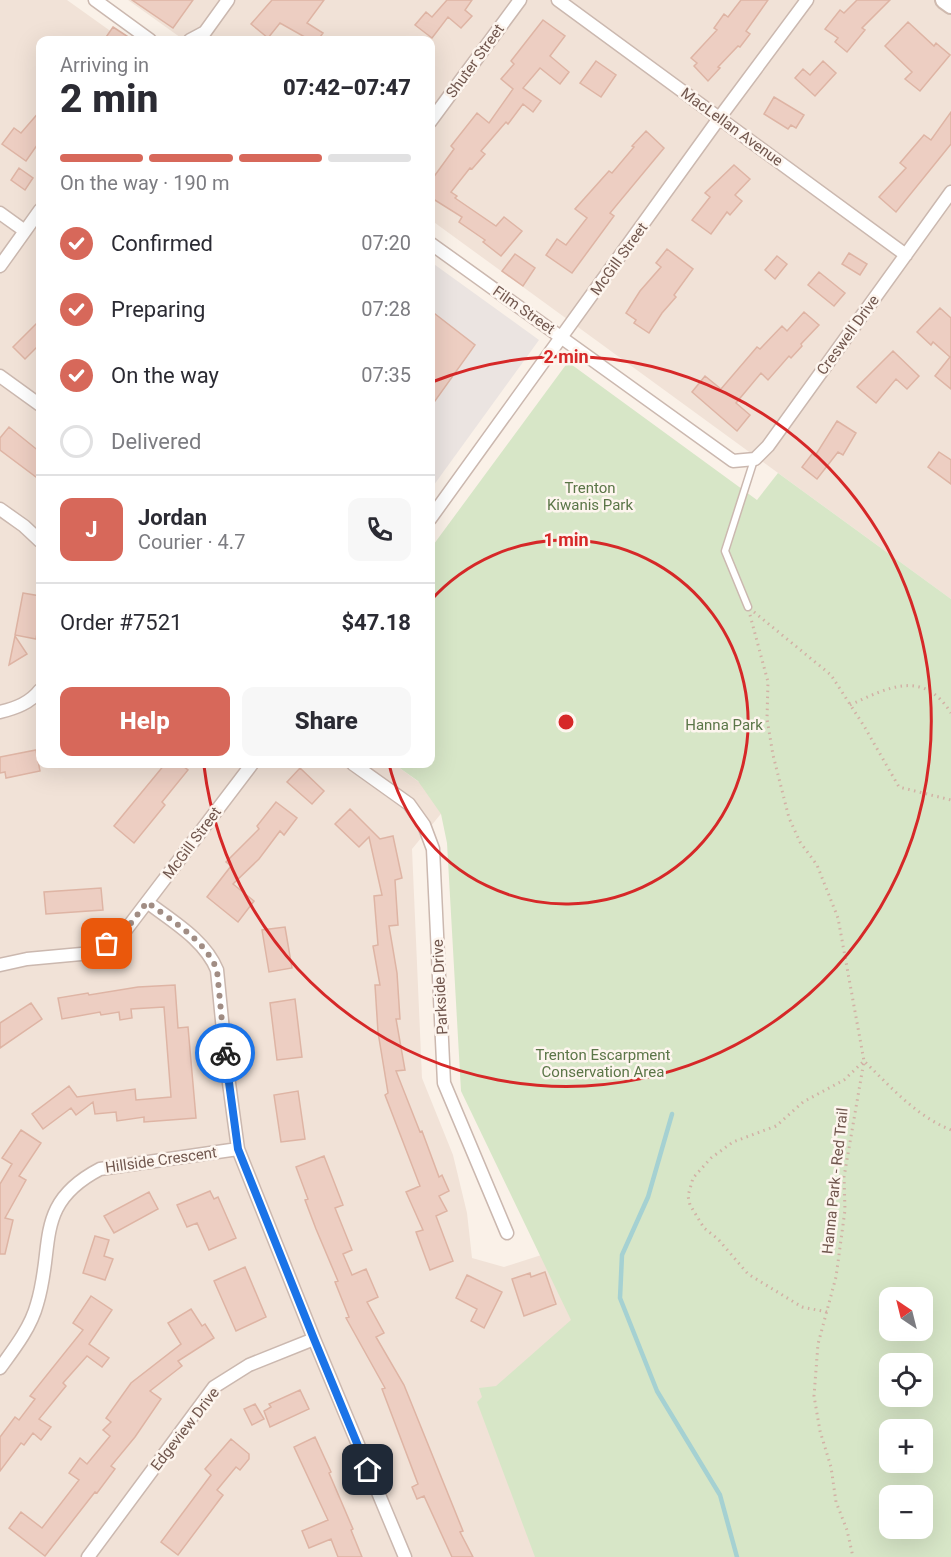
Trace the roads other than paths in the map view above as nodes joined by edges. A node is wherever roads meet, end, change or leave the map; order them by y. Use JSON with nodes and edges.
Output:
{"nodes":[{"id":1,"x":95,"y":0,"type":"edge"},
{"id":2,"x":228,"y":0,"type":"edge"},
{"id":3,"x":520,"y":0,"type":"edge"},
{"id":4,"x":558,"y":0,"type":"edge"},
{"id":5,"x":807,"y":0,"type":"edge"},
{"id":6,"x":944,"y":0,"type":"edge"},
{"id":7,"x":951,"y":5,"type":"edge"},
{"id":8,"x":144,"y":36,"type":"edge"},
{"id":9,"x":198,"y":36,"type":"edge"},
{"id":10,"x":435,"y":115,"type":"edge"},
{"id":11,"x":720,"y":117,"type":"junction"},
{"id":12,"x":951,"y":192,"type":"edge"},
{"id":13,"x":0,"y":213,"type":"edge"},
{"id":14,"x":36,"y":216,"type":"edge"},
{"id":15,"x":25,"y":231,"type":"junction"},
{"id":16,"x":435,"y":247,"type":"edge"},
{"id":17,"x":906,"y":255,"type":"junction"},
{"id":18,"x":0,"y":266,"type":"edge"},
{"id":19,"x":563,"y":337,"type":"junction"},
{"id":20,"x":0,"y":375,"type":"edge"},
{"id":21,"x":36,"y":402,"type":"edge"},
{"id":22,"x":755,"y":459,"type":"junction"},
{"id":23,"x":0,"y":509,"type":"edge"},
{"id":24,"x":435,"y":512,"type":"edge"},
{"id":25,"x":36,"y":537,"type":"edge"},
{"id":26,"x":748,"y":607,"type":"road end"},
{"id":27,"x":36,"y":695,"type":"edge"},
{"id":28,"x":0,"y":712,"type":"edge"},
{"id":29,"x":249,"y":768,"type":"edge"},
{"id":30,"x":359,"y":768,"type":"edge"},
{"id":31,"x":147,"y":902,"type":"junction"},
{"id":32,"x":0,"y":965,"type":"edge"},
{"id":33,"x":238,"y":1149,"type":"junction"},
{"id":34,"x":507,"y":1233,"type":"dead end"},
{"id":35,"x":314,"y":1339,"type":"junction"},
{"id":36,"x":0,"y":1368,"type":"edge"},
{"id":37,"x":88,"y":1557,"type":"edge"},
{"id":38,"x":405,"y":1557,"type":"edge"}],
"edges":[{"from":1,"to":8,"type":"street"},
{"from":2,"to":9,"type":"street"},
{"from":3,"to":10,"type":"street","name":"Shuter Street"},
{"from":4,"to":11,"type":"street","name":"MacLellan Avenue"},
{"from":5,"to":11,"type":"street","name":"McGill Street"},
{"from":6,"to":7,"type":"main road"},
{"from":11,"to":17,"type":"street","name":"MacLellan Avenue"},
{"from":11,"to":19,"type":"street","name":"McGill Street"},
{"from":12,"to":17,"type":"street","name":"Creswell Drive"},
{"from":13,"to":15,"type":"street"},
{"from":14,"to":15,"type":"street"},
{"from":15,"to":18,"type":"street"},
{"from":16,"to":19,"type":"street","name":"Film Street"},
{"from":17,"to":22,"type":"street","name":"Creswell Drive"},
{"from":19,"to":22,"type":"street","name":"Film Street"},
{"from":19,"to":24,"type":"street","name":"McGill Street"},
{"from":20,"to":21,"type":"street"},
{"from":22,"to":26,"type":"lane"},
{"from":23,"to":25,"type":"street"},
{"from":27,"to":28,"type":"street"},
{"from":29,"to":31,"type":"street","name":"McGill Street"},
{"from":30,"to":34,"type":"street","name":"Parkside Drive"},
{"from":31,"to":32,"type":"street","name":"McGill Street"},
{"from":31,"to":33,"type":"street"},
{"from":33,"to":35,"type":"street"},
{"from":33,"to":36,"type":"street","name":"Hillside Crescent"},
{"from":35,"to":37,"type":"street","name":"Edgeview Drive"},
{"from":35,"to":38,"type":"street"}]}
